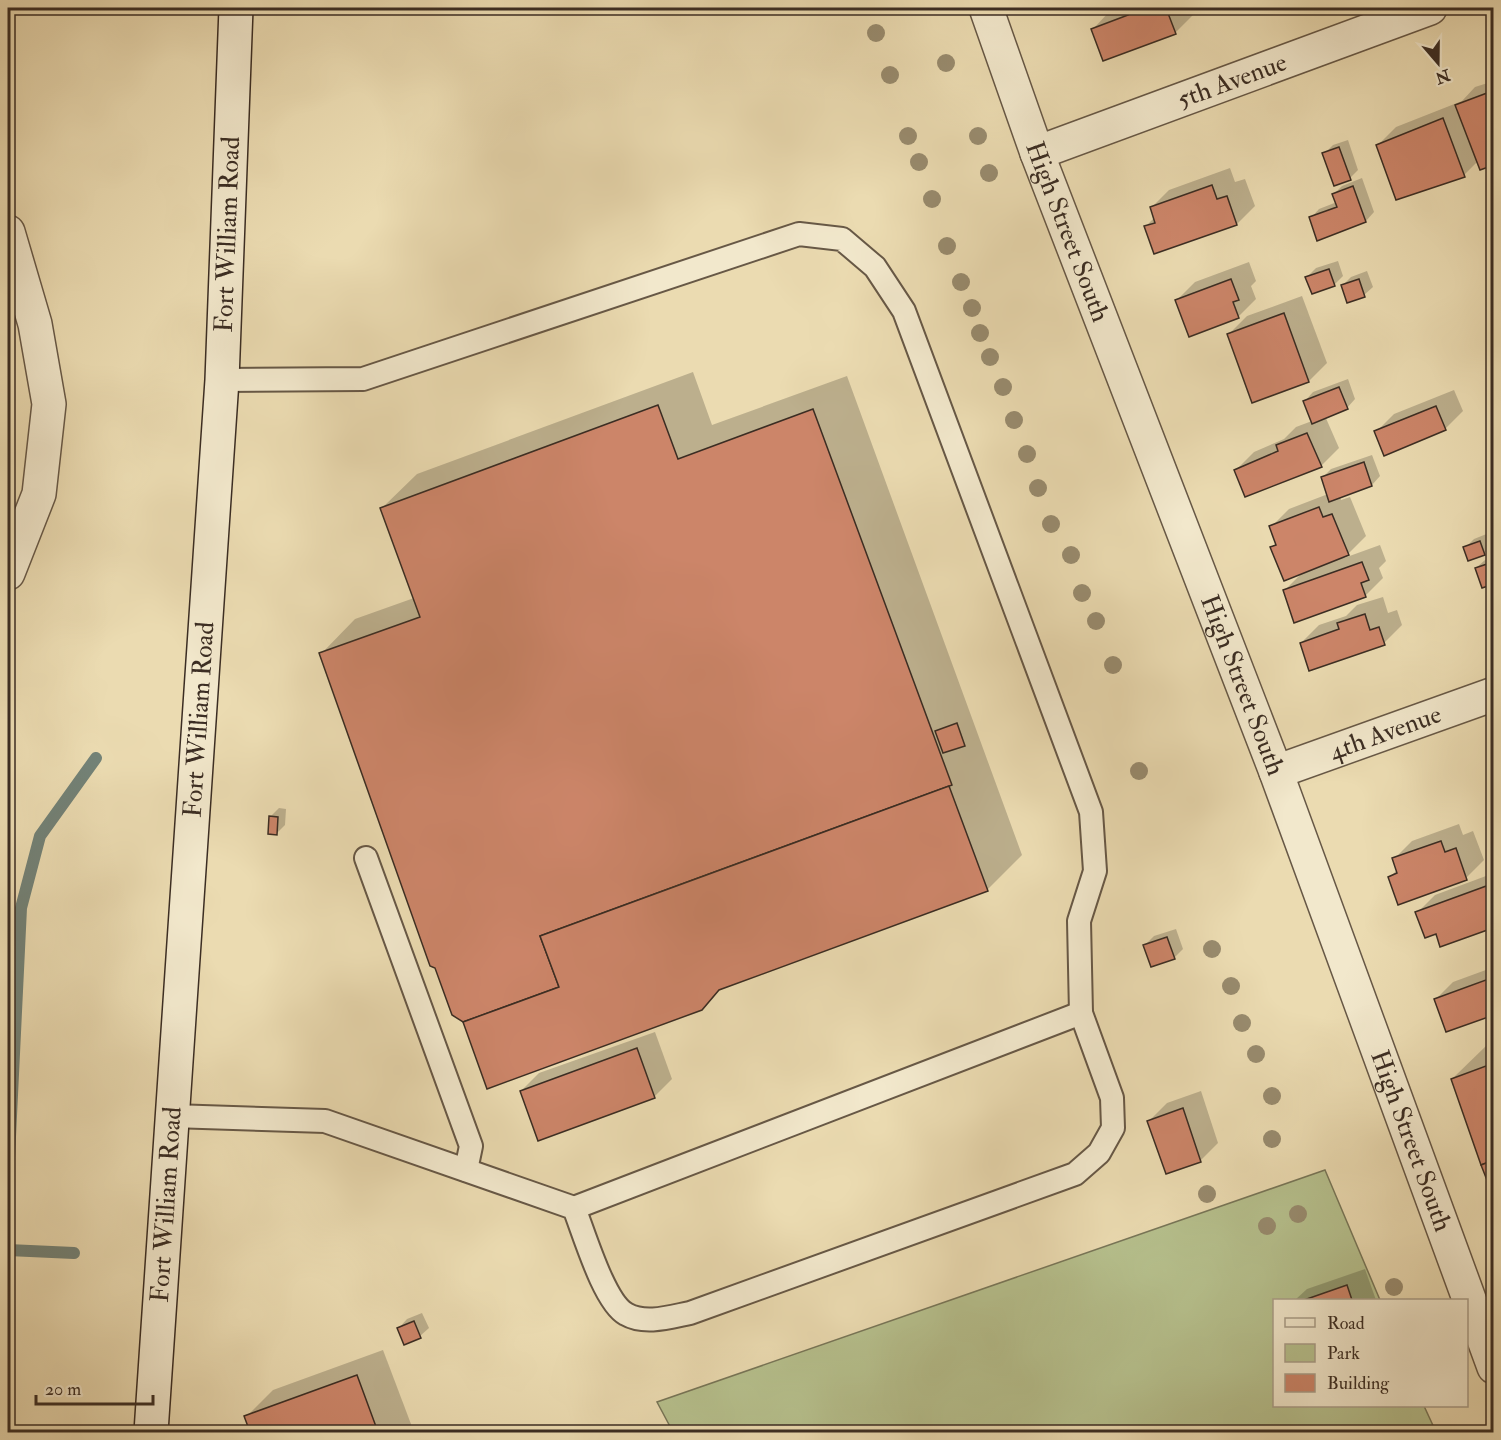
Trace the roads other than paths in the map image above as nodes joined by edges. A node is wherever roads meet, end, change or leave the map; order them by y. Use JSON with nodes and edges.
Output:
{"nodes":[{"id":1,"x":236,"y":8,"type":"edge"},
{"id":2,"x":986,"y":8,"type":"edge"},
{"id":3,"x":1430,"y":8,"type":"edge"},
{"id":4,"x":1037,"y":153,"type":"junction"},
{"id":5,"x":8,"y":232,"type":"edge"},
{"id":6,"x":222,"y":380,"type":"junction"},
{"id":7,"x":8,"y":573,"type":"edge"},
{"id":8,"x":1494,"y":694,"type":"edge"},
{"id":9,"x":1276,"y":772,"type":"junction"},
{"id":10,"x":366,"y":858,"type":"dead end"},
{"id":11,"x":1081,"y":1013,"type":"junction"},
{"id":12,"x":172,"y":1116,"type":"junction"},
{"id":13,"x":466,"y":1170,"type":"junction"},
{"id":14,"x":574,"y":1208,"type":"junction"},
{"id":15,"x":1494,"y":1367,"type":"edge"},
{"id":16,"x":151,"y":1432,"type":"edge"}],
"edges":[{"from":1,"to":6,"type":"street","name":"Fort William Road"},
{"from":2,"to":4,"type":"street","name":"High Street South"},
{"from":3,"to":4,"type":"street","name":"5th Avenue"},
{"from":4,"to":9,"type":"street","name":"High Street South"},
{"from":5,"to":7,"type":"street"},
{"from":6,"to":11,"type":"lane"},
{"from":6,"to":12,"type":"street","name":"Fort William Road"},
{"from":8,"to":9,"type":"street","name":"4th Avenue"},
{"from":9,"to":15,"type":"street","name":"High Street South"},
{"from":10,"to":13,"type":"lane"},
{"from":11,"to":14,"type":"lane"},
{"from":11,"to":14,"type":"lane"},
{"from":12,"to":13,"type":"lane"},
{"from":12,"to":16,"type":"street","name":"Fort William Road"},
{"from":13,"to":14,"type":"lane"}]}
